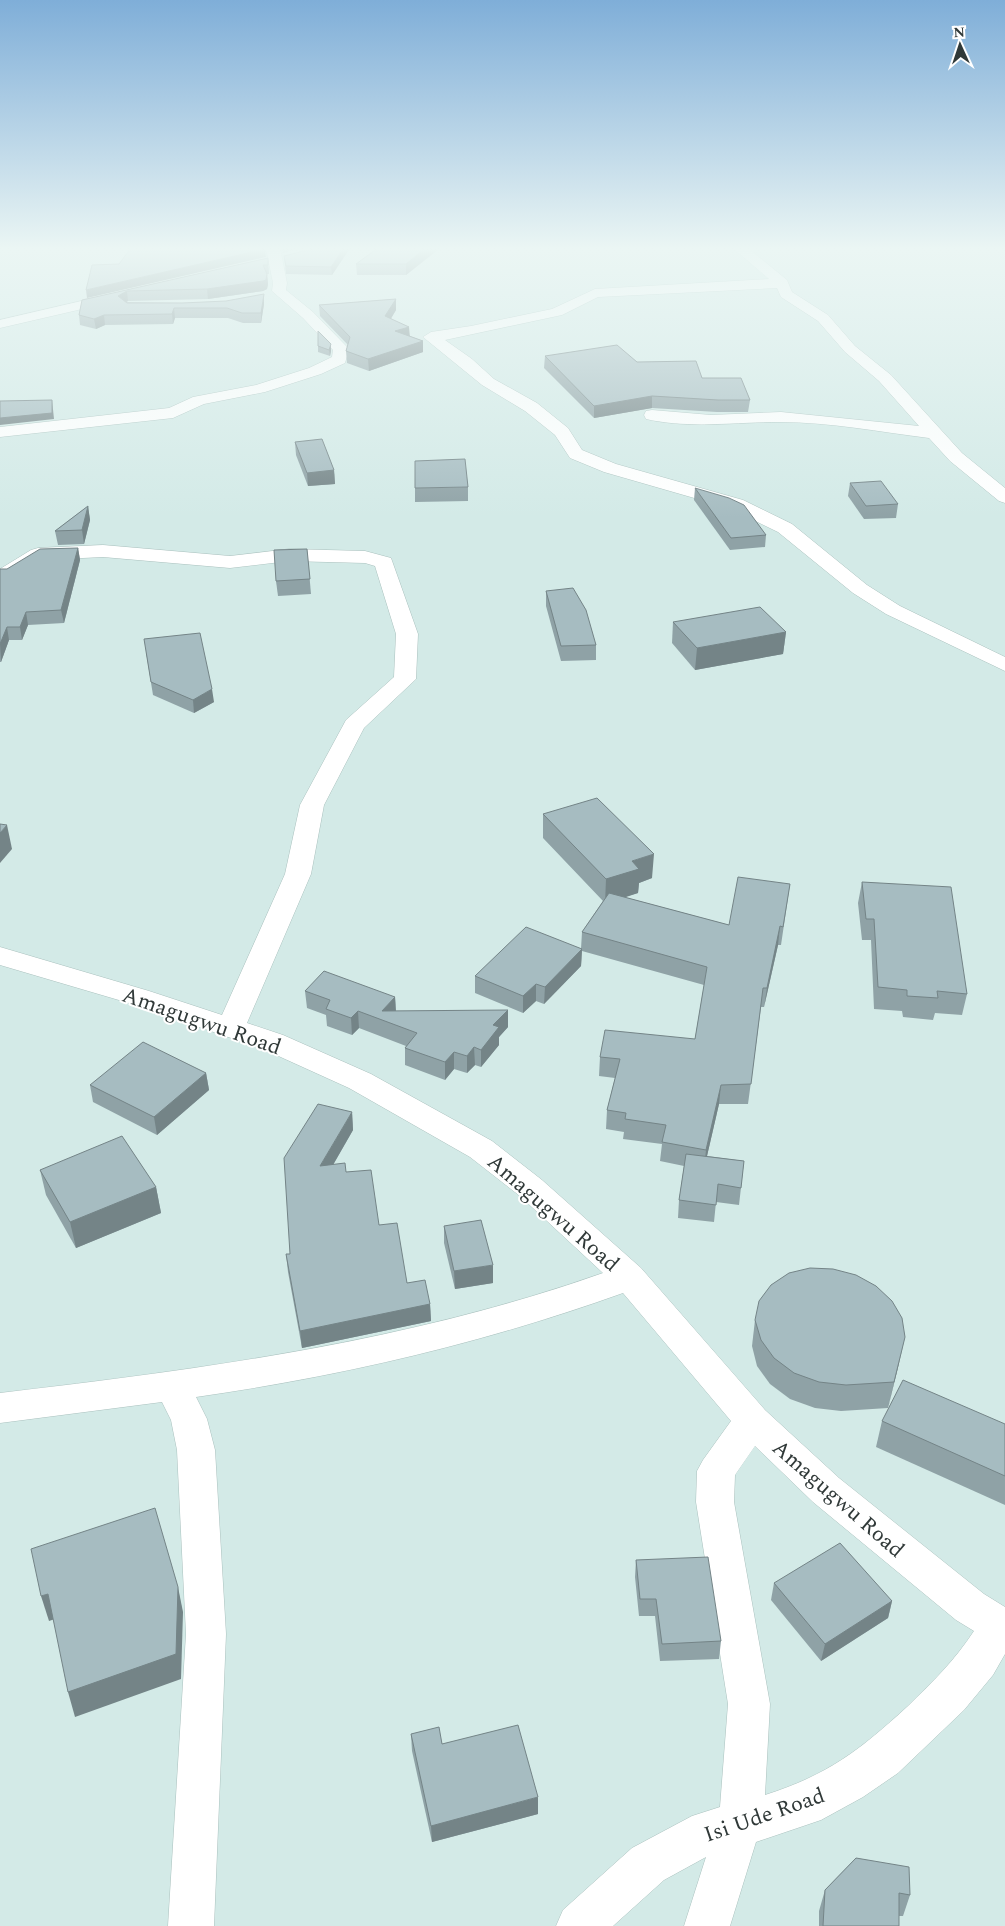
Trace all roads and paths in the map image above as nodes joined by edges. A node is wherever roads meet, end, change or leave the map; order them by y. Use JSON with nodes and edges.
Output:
{"nodes":[{"id":1,"x":330,"y":338,"type":"edge"},
{"id":2,"x":432,"y":338,"type":"edge"},
{"id":3,"x":840,"y":338,"type":"edge"},
{"id":4,"x":652,"y":415,"type":"dead end"},
{"id":5,"x":0,"y":432,"type":"edge"},
{"id":6,"x":933,"y":433,"type":"junction"},
{"id":7,"x":1005,"y":498,"type":"edge"},
{"id":8,"x":0,"y":575,"type":"edge"},
{"id":9,"x":1005,"y":665,"type":"edge"},
{"id":10,"x":0,"y":956,"type":"edge"},
{"id":11,"x":231,"y":1028,"type":"junction"},
{"id":12,"x":629,"y":1277,"type":"junction"},
{"id":13,"x":172,"y":1387,"type":"junction"},
{"id":14,"x":0,"y":1408,"type":"edge"},
{"id":15,"x":752,"y":1421,"type":"junction"},
{"id":16,"x":1002,"y":1627,"type":"edge"},
{"id":17,"x":739,"y":1826,"type":"junction"},
{"id":18,"x":191,"y":1926,"type":"edge"},
{"id":19,"x":579,"y":1926,"type":"edge"},
{"id":20,"x":707,"y":1926,"type":"edge"}],
"edges":[{"from":1,"to":5,"type":"street"},
{"from":2,"to":9,"type":"street"},
{"from":3,"to":6,"type":"street"},
{"from":4,"to":6,"type":"street"},
{"from":6,"to":7,"type":"street"},
{"from":8,"to":11,"type":"street"},
{"from":10,"to":11,"type":"street","name":"Amagugwu Road"},
{"from":11,"to":12,"type":"street","name":"Amagugwu Road"},
{"from":12,"to":13,"type":"street"},
{"from":12,"to":15,"type":"street","name":"Amagugwu Road"},
{"from":13,"to":14,"type":"street"},
{"from":13,"to":18,"type":"street"},
{"from":15,"to":16,"type":"street","name":"Amagugwu Road"},
{"from":15,"to":17,"type":"street"},
{"from":16,"to":17,"type":"street","name":"Isi Ude Road"},
{"from":17,"to":19,"type":"street","name":"Isi Ude Road"},
{"from":17,"to":20,"type":"street"}]}
